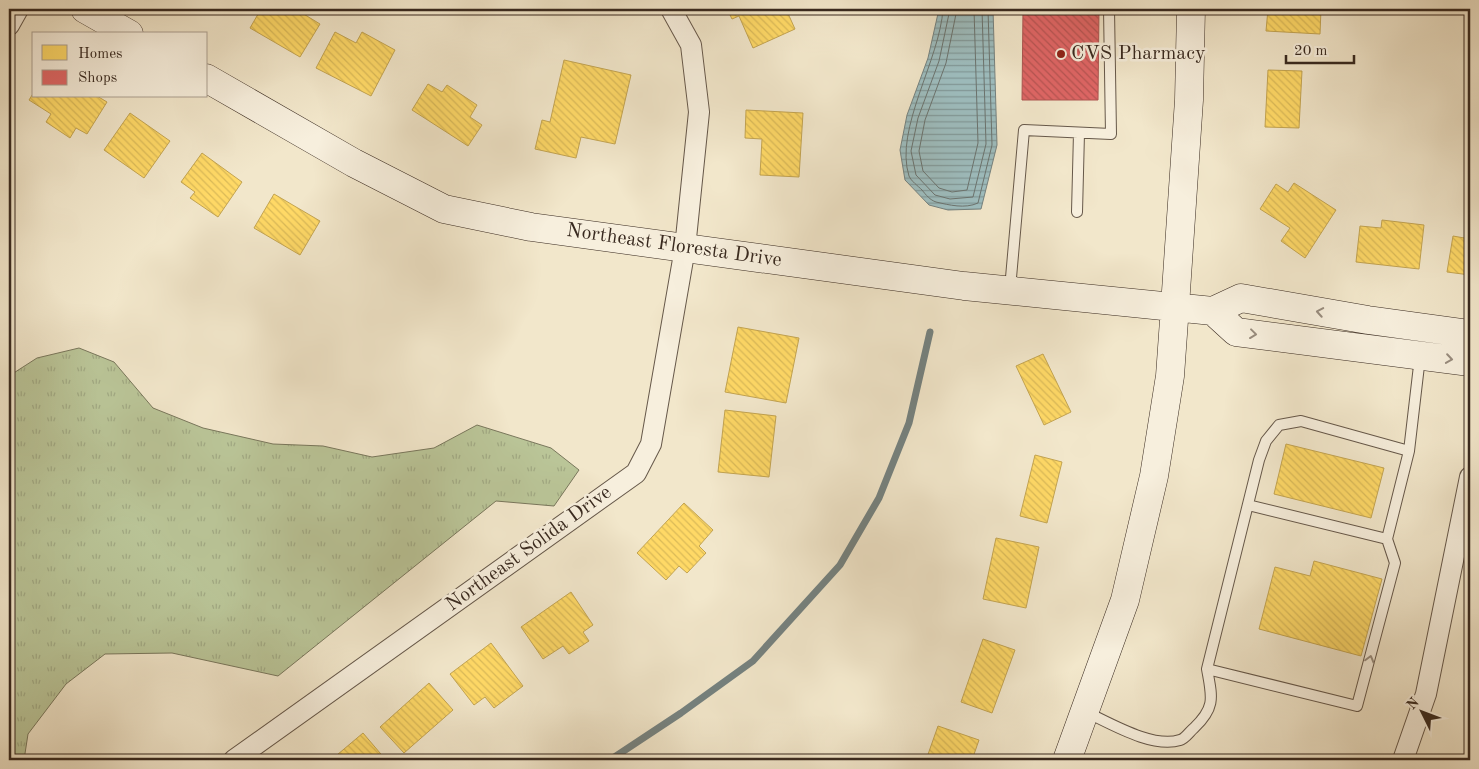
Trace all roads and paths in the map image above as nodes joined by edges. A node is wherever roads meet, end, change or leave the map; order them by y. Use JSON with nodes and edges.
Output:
{"nodes":[{"id":1,"x":18,"y":9,"type":"edge"},
{"id":2,"x":85,"y":9,"type":"edge"},
{"id":3,"x":671,"y":9,"type":"edge"},
{"id":4,"x":1110,"y":9,"type":"edge"},
{"id":5,"x":1191,"y":9,"type":"edge"},
{"id":6,"x":9,"y":24,"type":"edge"},
{"id":7,"x":125,"y":32,"type":"edge"},
{"id":8,"x":208,"y":79,"type":"edge"},
{"id":9,"x":1079,"y":133,"type":"junction"},
{"id":10,"x":1077,"y":212,"type":"dead end"},
{"id":11,"x":685,"y":248,"type":"junction"},
{"id":12,"x":1010,"y":290,"type":"junction"},
{"id":13,"x":1176,"y":306,"type":"junction"},
{"id":14,"x":1213,"y":311,"type":"junction"},
{"id":15,"x":1470,"y":334,"type":"edge"},
{"id":16,"x":1420,"y":355,"type":"junction"},
{"id":17,"x":1470,"y":362,"type":"edge"},
{"id":18,"x":1408,"y":451,"type":"junction"},
{"id":19,"x":1470,"y":477,"type":"edge"},
{"id":20,"x":1248,"y":505,"type":"junction"},
{"id":21,"x":1387,"y":539,"type":"junction"},
{"id":22,"x":1207,"y":669,"type":"junction"},
{"id":23,"x":1085,"y":711,"type":"junction"},
{"id":24,"x":234,"y":760,"type":"edge"},
{"id":25,"x":1067,"y":760,"type":"edge"},
{"id":26,"x":1403,"y":760,"type":"edge"}],
"edges":[{"from":1,"to":6,"type":"street"},
{"from":2,"to":7,"type":"street"},
{"from":3,"to":11,"type":"street","name":"Northeast Solida Drive"},
{"from":4,"to":9,"type":"lane"},
{"from":5,"to":13,"type":"street"},
{"from":8,"to":11,"type":"street","name":"Northeast Floresta Drive"},
{"from":9,"to":10,"type":"lane"},
{"from":9,"to":12,"type":"lane"},
{"from":11,"to":12,"type":"street","name":"Northeast Floresta Drive"},
{"from":11,"to":24,"type":"street","name":"Northeast Solida Drive"},
{"from":12,"to":13,"type":"street","name":"Northeast Floresta Drive"},
{"from":13,"to":14,"type":"street","name":"Northeast Floresta Drive"},
{"from":13,"to":23,"type":"street"},
{"from":15,"to":14,"type":"street","one_way":true},
{"from":14,"to":16,"type":"street","one_way":true},
{"from":16,"to":17,"type":"street","one_way":true},
{"from":16,"to":18,"type":"lane"},
{"from":18,"to":20,"type":"lane"},
{"from":18,"to":21,"type":"lane"},
{"from":19,"to":26,"type":"street"},
{"from":20,"to":21,"type":"lane"},
{"from":20,"to":22,"type":"lane"},
{"from":22,"to":21,"type":"lane","one_way":true},
{"from":22,"to":23,"type":"lane"},
{"from":23,"to":25,"type":"street"}]}
